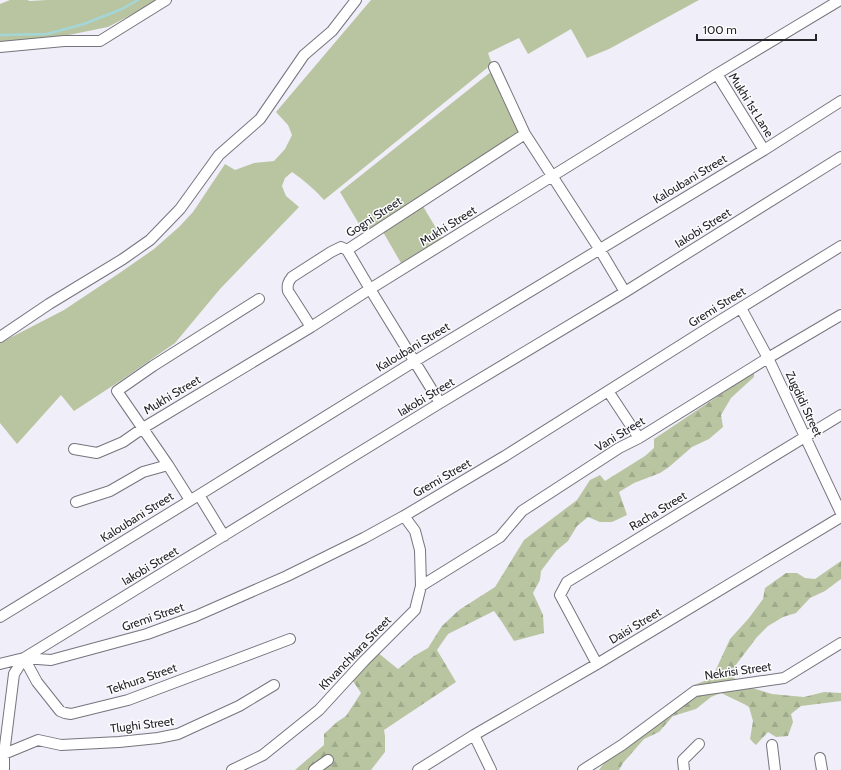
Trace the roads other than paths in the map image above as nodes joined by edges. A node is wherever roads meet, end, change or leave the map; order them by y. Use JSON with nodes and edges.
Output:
{"nodes":[{"id":1,"x":166,"y":0,"type":"edge"},
{"id":2,"x":356,"y":0,"type":"edge"},
{"id":3,"x":840,"y":0,"type":"edge"},
{"id":4,"x":0,"y":47,"type":"edge"},
{"id":5,"x":494,"y":67,"type":"dead end"},
{"id":6,"x":717,"y":74,"type":"junction"},
{"id":7,"x":841,"y":101,"type":"edge"},
{"id":8,"x":525,"y":134,"type":"junction"},
{"id":9,"x":764,"y":150,"type":"junction"},
{"id":10,"x":841,"y":157,"type":"edge"},
{"id":11,"x":553,"y":176,"type":"junction"},
{"id":12,"x":841,"y":246,"type":"edge"},
{"id":13,"x":347,"y":250,"type":"junction"},
{"id":14,"x":600,"y":250,"type":"junction"},
{"id":15,"x":370,"y":289,"type":"junction"},
{"id":16,"x":625,"y":292,"type":"junction"},
{"id":17,"x":259,"y":299,"type":"dead end"},
{"id":18,"x":741,"y":308,"type":"junction"},
{"id":19,"x":841,"y":315,"type":"edge"},
{"id":20,"x":311,"y":327,"type":"junction"},
{"id":21,"x":0,"y":337,"type":"edge"},
{"id":22,"x":768,"y":358,"type":"junction"},
{"id":23,"x":415,"y":361,"type":"junction"},
{"id":24,"x":608,"y":391,"type":"junction"},
{"id":25,"x":440,"y":404,"type":"junction"},
{"id":26,"x":841,"y":415,"type":"edge"},
{"id":27,"x":143,"y":428,"type":"junction"},
{"id":28,"x":805,"y":436,"type":"junction"},
{"id":29,"x":639,"y":438,"type":"junction"},
{"id":30,"x":74,"y":449,"type":"dead end"},
{"id":31,"x":168,"y":464,"type":"junction"},
{"id":32,"x":194,"y":498,"type":"junction"},
{"id":33,"x":76,"y":502,"type":"dead end"},
{"id":34,"x":841,"y":513,"type":"edge"},
{"id":35,"x":404,"y":516,"type":"junction"},
{"id":36,"x":841,"y":517,"type":"edge"},
{"id":37,"x":224,"y":536,"type":"junction"},
{"id":38,"x":421,"y":586,"type":"junction"},
{"id":39,"x":0,"y":618,"type":"edge"},
{"id":40,"x":290,"y":639,"type":"dead end"},
{"id":41,"x":841,"y":643,"type":"edge"},
{"id":42,"x":24,"y":658,"type":"junction"},
{"id":43,"x":0,"y":664,"type":"edge"},
{"id":44,"x":597,"y":664,"type":"junction"},
{"id":45,"x":274,"y":685,"type":"dead end"},
{"id":46,"x":474,"y":735,"type":"junction"},
{"id":47,"x":699,"y":744,"type":"dead end"},
{"id":48,"x":772,"y":745,"type":"dead end"},
{"id":49,"x":4,"y":754,"type":"junction"},
{"id":50,"x":820,"y":758,"type":"dead end"},
{"id":51,"x":328,"y":760,"type":"dead end"},
{"id":52,"x":4,"y":770,"type":"edge"},
{"id":53,"x":232,"y":770,"type":"edge"},
{"id":54,"x":314,"y":770,"type":"edge"},
{"id":55,"x":418,"y":770,"type":"edge"},
{"id":56,"x":491,"y":770,"type":"edge"},
{"id":57,"x":583,"y":770,"type":"edge"},
{"id":58,"x":684,"y":770,"type":"edge"},
{"id":59,"x":774,"y":770,"type":"edge"},
{"id":60,"x":822,"y":770,"type":"edge"}],
"edges":[{"from":1,"to":4,"type":"street"},
{"from":2,"to":21,"type":"street"},
{"from":3,"to":6,"type":"street","name":"Mukhi Street"},
{"from":5,"to":8,"type":"street"},
{"from":6,"to":9,"type":"street","name":"Mukhi 1st Lane"},
{"from":6,"to":11,"type":"street","name":"Mukhi Street"},
{"from":7,"to":9,"type":"street","name":"Kaloubani Street"},
{"from":8,"to":11,"type":"street"},
{"from":8,"to":13,"type":"street","name":"Gogni Street"},
{"from":9,"to":14,"type":"street","name":"Kaloubani Street"},
{"from":10,"to":16,"type":"street","name":"Iakobi Street"},
{"from":11,"to":14,"type":"street"},
{"from":11,"to":15,"type":"street","name":"Mukhi Street"},
{"from":12,"to":18,"type":"street","name":"Gremi Street"},
{"from":13,"to":15,"type":"street","name":"Gogni Street"},
{"from":13,"to":20,"type":"street"},
{"from":14,"to":16,"type":"street"},
{"from":14,"to":23,"type":"street","name":"Kaloubani Street"},
{"from":15,"to":20,"type":"street","name":"Mukhi Street"},
{"from":15,"to":23,"type":"street","name":"Gogni Street"},
{"from":16,"to":25,"type":"street","name":"Iakobi Street"},
{"from":17,"to":27,"type":"street"},
{"from":18,"to":22,"type":"street","name":"Zugdidi Street"},
{"from":18,"to":24,"type":"street","name":"Gremi Street"},
{"from":19,"to":22,"type":"street","name":"Vani Street"},
{"from":20,"to":27,"type":"street","name":"Mukhi Street"},
{"from":22,"to":28,"type":"street","name":"Zugdidi Street"},
{"from":22,"to":29,"type":"street","name":"Vani Street"},
{"from":23,"to":25,"type":"street","name":"Gogni Street"},
{"from":23,"to":32,"type":"street","name":"Kaloubani Street"},
{"from":24,"to":29,"type":"street"},
{"from":24,"to":35,"type":"street","name":"Gremi Street"},
{"from":25,"to":37,"type":"street","name":"Iakobi Street"},
{"from":26,"to":28,"type":"street","name":"Racha Street"},
{"from":27,"to":30,"type":"street"},
{"from":27,"to":31,"type":"street","name":"Mukhi Street"},
{"from":28,"to":34,"type":"street","name":"Zugdidi Street"},
{"from":28,"to":44,"type":"street","name":"Racha Street"},
{"from":29,"to":38,"type":"street","name":"Vani Street"},
{"from":31,"to":32,"type":"street","name":"Mukhi Street"},
{"from":31,"to":33,"type":"street"},
{"from":32,"to":37,"type":"street","name":"Mukhi Street"},
{"from":32,"to":39,"type":"street","name":"Kaloubani Street"},
{"from":35,"to":38,"type":"street","name":"Khvanchkara Street"},
{"from":35,"to":42,"type":"street","name":"Gremi Street"},
{"from":36,"to":44,"type":"street","name":"Daisi Street"},
{"from":37,"to":42,"type":"street","name":"Iakobi Street"},
{"from":38,"to":53,"type":"street","name":"Khvanchkara Street"},
{"from":40,"to":42,"type":"street","name":"Tekhura Street"},
{"from":41,"to":57,"type":"street","name":"Nekrisi Street"},
{"from":42,"to":43,"type":"street"},
{"from":42,"to":49,"type":"street"},
{"from":44,"to":46,"type":"street","name":"Daisi Street"},
{"from":45,"to":49,"type":"street","name":"Tlughi Street"},
{"from":46,"to":55,"type":"street","name":"Daisi Street"},
{"from":46,"to":56,"type":"street"},
{"from":47,"to":58,"type":"street"},
{"from":48,"to":59,"type":"street"},
{"from":49,"to":52,"type":"street"},
{"from":50,"to":60,"type":"street"},
{"from":51,"to":54,"type":"street"}]}
